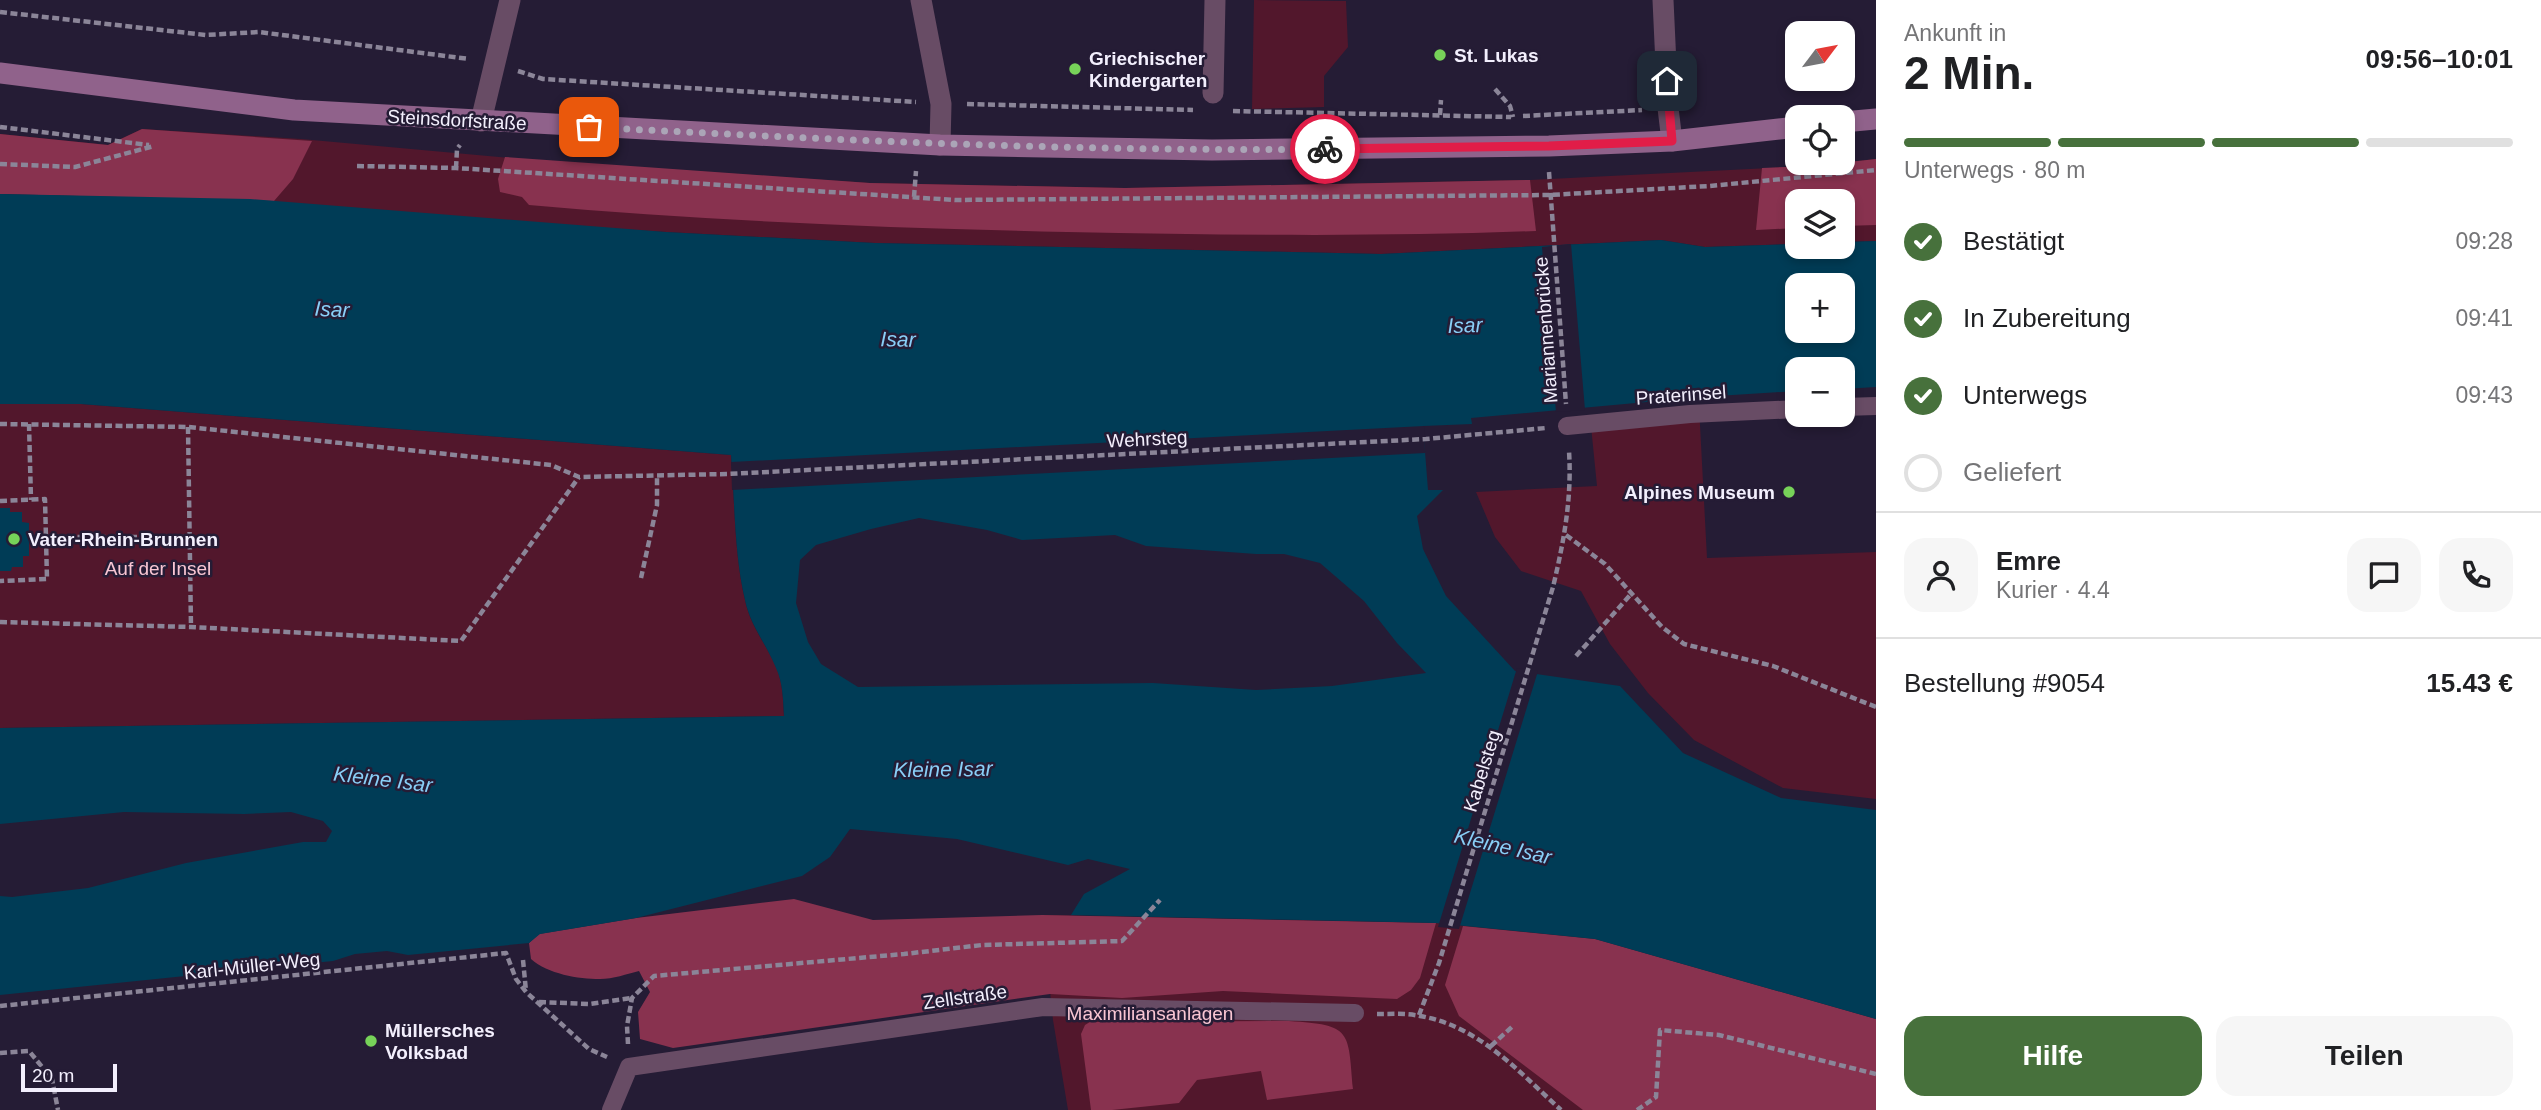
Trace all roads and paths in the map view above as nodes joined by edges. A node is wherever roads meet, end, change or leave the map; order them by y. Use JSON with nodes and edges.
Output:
{"nodes":[{"id":1,"x":510,"y":0,"type":"edge"},
{"id":2,"x":921,"y":0,"type":"edge"},
{"id":3,"x":1215,"y":0,"type":"edge"},
{"id":4,"x":1663,"y":0,"type":"edge"},
{"id":5,"x":0,"y":12,"type":"edge"},
{"id":6,"x":495,"y":62,"type":"junction"},
{"id":7,"x":0,"y":74,"type":"edge"},
{"id":8,"x":1495,"y":89,"type":"dead end"},
{"id":9,"x":1213,"y":93,"type":"dead end"},
{"id":10,"x":1441,"y":100,"type":"dead end"},
{"id":11,"x":941,"y":104,"type":"junction"},
{"id":12,"x":1199,"y":110,"type":"dead end"},
{"id":13,"x":1642,"y":110,"type":"dead end"},
{"id":14,"x":1226,"y":111,"type":"dead end"},
{"id":15,"x":1440,"y":115,"type":"junction"},
{"id":16,"x":1513,"y":117,"type":"junction"},
{"id":17,"x":1876,"y":119,"type":"edge"},
{"id":18,"x":481,"y":121,"type":"junction"},
{"id":19,"x":1855,"y":121,"type":"edge"},
{"id":20,"x":0,"y":127,"type":"edge"},
{"id":21,"x":1785,"y":128,"type":"edge"},
{"id":22,"x":1672,"y":141,"type":"junction"},
{"id":23,"x":940,"y":145,"type":"junction"},
{"id":24,"x":0,"y":164,"type":"edge"},
{"id":25,"x":357,"y":166,"type":"dead end"},
{"id":26,"x":1876,"y":170,"type":"edge"},
{"id":27,"x":1549,"y":195,"type":"junction"},
{"id":28,"x":1876,"y":406,"type":"edge"},
{"id":29,"x":1855,"y":407,"type":"edge"},
{"id":30,"x":1785,"y":410,"type":"edge"},
{"id":31,"x":1567,"y":421,"type":"junction"},
{"id":32,"x":0,"y":424,"type":"edge"},
{"id":33,"x":29,"y":424,"type":"junction"},
{"id":34,"x":188,"y":427,"type":"junction"},
{"id":35,"x":657,"y":476,"type":"junction"},
{"id":36,"x":579,"y":477,"type":"junction"},
{"id":37,"x":31,"y":500,"type":"junction"},
{"id":38,"x":0,"y":501,"type":"edge"},
{"id":39,"x":1566,"y":535,"type":"junction"},
{"id":40,"x":46,"y":537,"type":"junction"},
{"id":41,"x":190,"y":537,"type":"junction"},
{"id":42,"x":641,"y":578,"type":"dead end"},
{"id":43,"x":0,"y":581,"type":"edge"},
{"id":44,"x":1632,"y":593,"type":"junction"},
{"id":45,"x":0,"y":622,"type":"edge"},
{"id":46,"x":191,"y":627,"type":"junction"},
{"id":47,"x":1576,"y":656,"type":"dead end"},
{"id":48,"x":1876,"y":707,"type":"edge"},
{"id":49,"x":1160,"y":900,"type":"dead end"},
{"id":50,"x":506,"y":953,"type":"junction"},
{"id":51,"x":513,"y":953,"type":"dead end"},
{"id":52,"x":523,"y":960,"type":"dead end"},
{"id":53,"x":526,"y":992,"type":"junction"},
{"id":54,"x":632,"y":998,"type":"junction"},
{"id":55,"x":538,"y":1002,"type":"junction"},
{"id":56,"x":0,"y":1006,"type":"edge"},
{"id":57,"x":1355,"y":1013,"type":"joint"},
{"id":58,"x":1419,"y":1015,"type":"junction"},
{"id":59,"x":1514,"y":1025,"type":"dead end"},
{"id":60,"x":1491,"y":1046,"type":"junction"},
{"id":61,"x":0,"y":1053,"type":"edge"},
{"id":62,"x":629,"y":1067,"type":"junction"},
{"id":63,"x":1876,"y":1074,"type":"edge"},
{"id":64,"x":58,"y":1110,"type":"edge"},
{"id":65,"x":611,"y":1110,"type":"edge"},
{"id":66,"x":1561,"y":1110,"type":"edge"},
{"id":67,"x":1637,"y":1110,"type":"edge"}],
"edges":[{"from":1,"to":6,"type":"street"},
{"from":2,"to":11,"type":"street"},
{"from":3,"to":9,"type":"street"},
{"from":4,"to":22,"type":"street"},
{"from":5,"to":6,"type":"path"},
{"from":6,"to":11,"type":"path"},
{"from":6,"to":18,"type":"street"},
{"from":7,"to":18,"type":"main road","name":"Steinsdorfstraße"},
{"from":8,"to":16,"type":"path"},
{"from":10,"to":15,"type":"path"},
{"from":11,"to":12,"type":"path"},
{"from":11,"to":23,"type":"street"},
{"from":13,"to":16,"type":"path"},
{"from":14,"to":15,"type":"path"},
{"from":15,"to":16,"type":"path"},
{"from":17,"to":19,"type":"main road"},
{"from":18,"to":23,"type":"main road","name":"Steinsdorfstraße"},
{"from":20,"to":24,"type":"path"},
{"from":21,"to":22,"type":"main road","name":"Steinsdorfstraße"},
{"from":22,"to":23,"type":"main road","name":"Steinsdorfstraße"},
{"from":25,"to":27,"type":"path"},
{"from":26,"to":27,"type":"path"},
{"from":27,"to":31,"type":"path","name":"Mariannenbrücke"},
{"from":28,"to":29,"type":"lane"},
{"from":30,"to":31,"type":"lane","name":"Praterinsel"},
{"from":31,"to":35,"type":"path","name":"Wehrsteg"},
{"from":31,"to":39,"type":"path","name":"Mariannenbrücke"},
{"from":32,"to":33,"type":"path"},
{"from":33,"to":34,"type":"path"},
{"from":33,"to":37,"type":"path"},
{"from":34,"to":36,"type":"path"},
{"from":34,"to":41,"type":"path"},
{"from":35,"to":36,"type":"path"},
{"from":35,"to":42,"type":"path"},
{"from":36,"to":46,"type":"path"},
{"from":37,"to":38,"type":"path"},
{"from":37,"to":40,"type":"path"},
{"from":39,"to":44,"type":"path"},
{"from":39,"to":58,"type":"path","name":"Kabelsteg"},
{"from":40,"to":41,"type":"path"},
{"from":40,"to":43,"type":"path"},
{"from":41,"to":46,"type":"path"},
{"from":44,"to":47,"type":"path"},
{"from":44,"to":48,"type":"path"},
{"from":45,"to":46,"type":"path"},
{"from":49,"to":54,"type":"path"},
{"from":50,"to":51,"type":"path","name":"Karl-Müller-Weg"},
{"from":50,"to":53,"type":"path"},
{"from":50,"to":56,"type":"path","name":"Karl-Müller-Weg"},
{"from":52,"to":53,"type":"path"},
{"from":53,"to":55,"type":"path"},
{"from":54,"to":55,"type":"path"},
{"from":54,"to":62,"type":"path"},
{"from":55,"to":62,"type":"path"},
{"from":57,"to":58,"type":"path"},
{"from":57,"to":62,"type":"lane","name":"Zellstraße"},
{"from":58,"to":60,"type":"path"},
{"from":59,"to":60,"type":"path"},
{"from":60,"to":66,"type":"path"},
{"from":61,"to":64,"type":"path"},
{"from":62,"to":65,"type":"lane"},
{"from":63,"to":67,"type":"path"}]}
